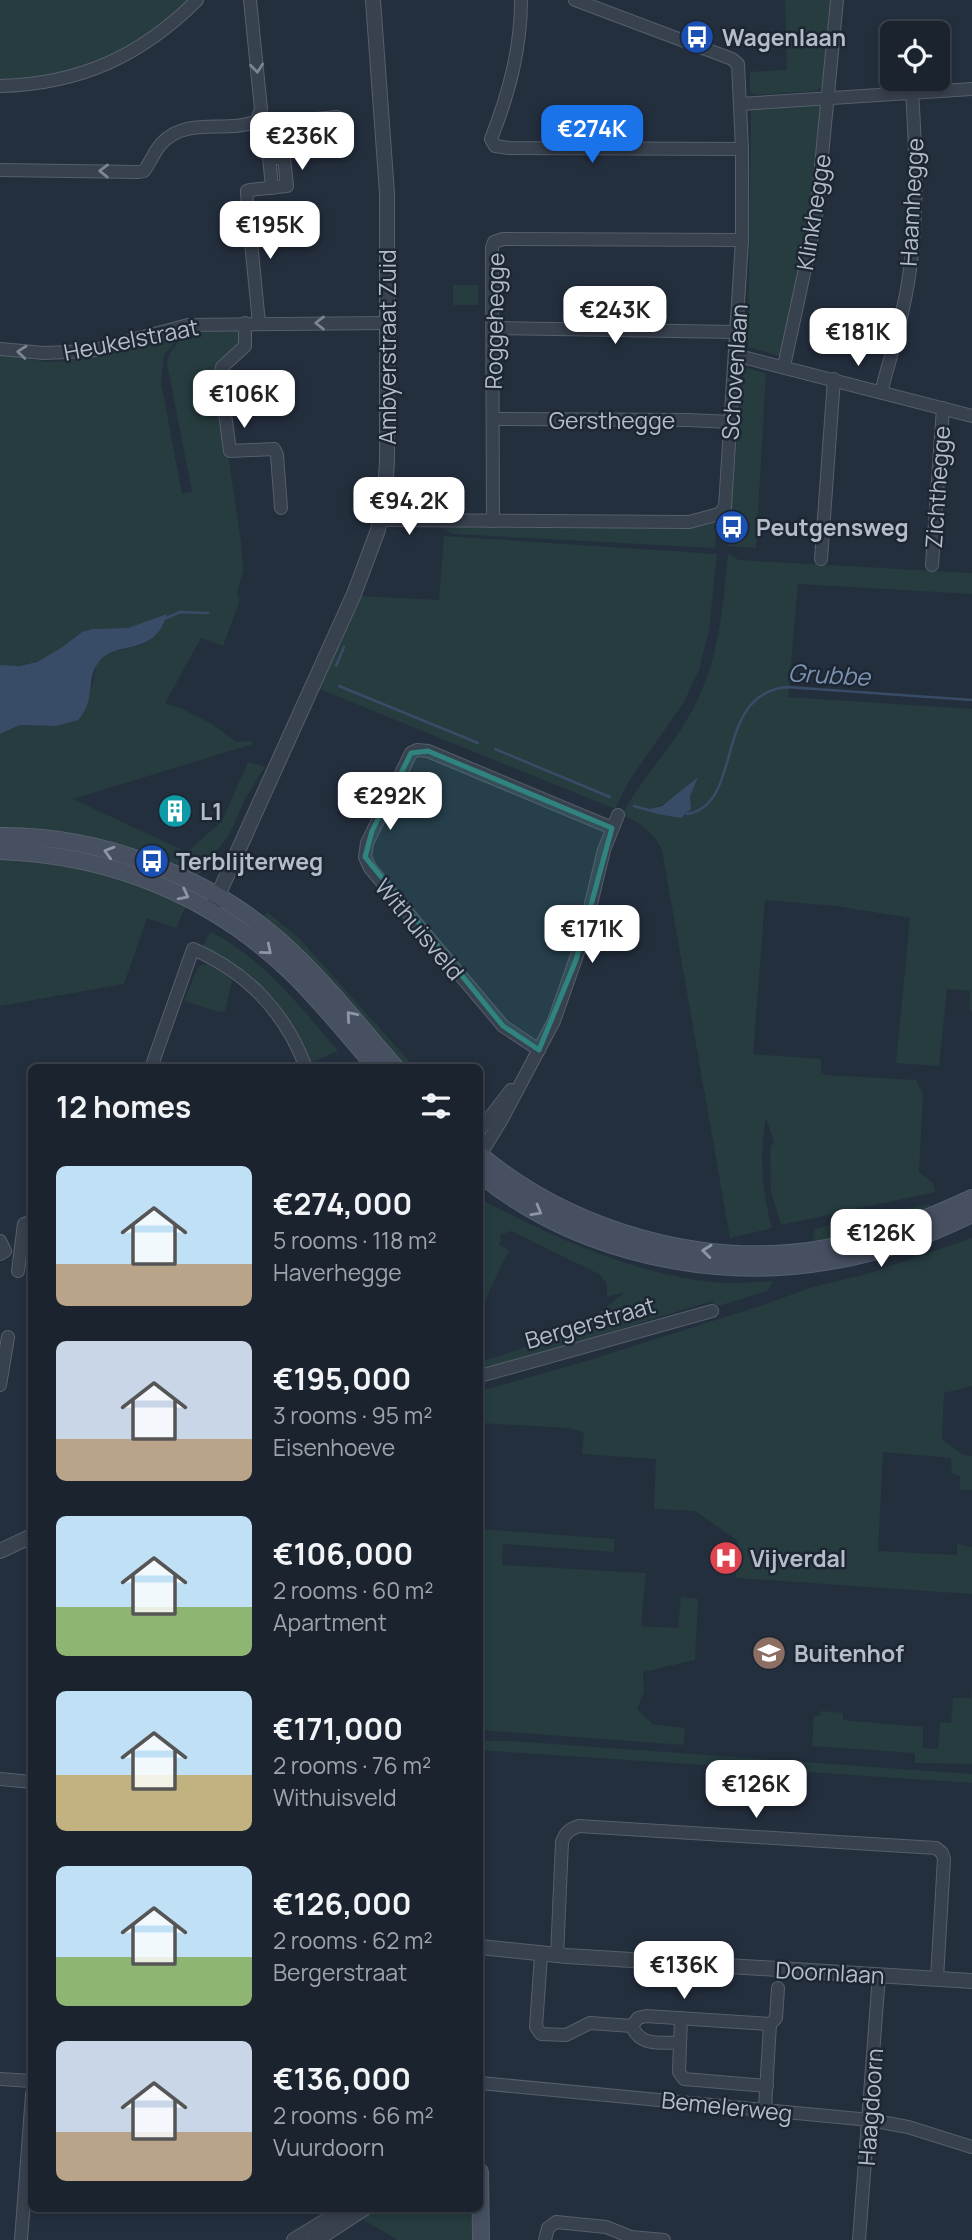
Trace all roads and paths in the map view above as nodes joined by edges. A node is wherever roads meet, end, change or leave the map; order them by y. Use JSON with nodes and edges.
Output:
{"nodes":[{"id":1,"x":197,"y":0,"type":"edge"},
{"id":2,"x":250,"y":0,"type":"edge"},
{"id":3,"x":373,"y":0,"type":"edge"},
{"id":4,"x":521,"y":0,"type":"edge"},
{"id":5,"x":575,"y":0,"type":"edge"},
{"id":6,"x":837,"y":0,"type":"edge"},
{"id":7,"x":0,"y":86,"type":"edge"},
{"id":8,"x":972,"y":89,"type":"edge"},
{"id":9,"x":912,"y":92,"type":"junction"},
{"id":10,"x":828,"y":97,"type":"junction"},
{"id":11,"x":740,"y":104,"type":"junction"},
{"id":12,"x":337,"y":117,"type":"dead end"},
{"id":13,"x":263,"y":120,"type":"junction"},
{"id":14,"x":741,"y":149,"type":"junction"},
{"id":15,"x":0,"y":170,"type":"edge"},
{"id":16,"x":741,"y":240,"type":"junction"},
{"id":17,"x":252,"y":323,"type":"junction"},
{"id":18,"x":388,"y":323,"type":"junction"},
{"id":19,"x":493,"y":328,"type":"junction"},
{"id":20,"x":737,"y":332,"type":"junction"},
{"id":21,"x":0,"y":349,"type":"edge"},
{"id":22,"x":736,"y":355,"type":"junction"},
{"id":23,"x":784,"y":366,"type":"junction"},
{"id":24,"x":834,"y":379,"type":"junction"},
{"id":25,"x":881,"y":392,"type":"junction"},
{"id":26,"x":943,"y":408,"type":"junction"},
{"id":27,"x":972,"y":416,"type":"edge"},
{"id":28,"x":494,"y":419,"type":"junction"},
{"id":29,"x":731,"y":422,"type":"junction"},
{"id":30,"x":281,"y":508,"type":"dead end"},
{"id":31,"x":381,"y":520,"type":"junction"},
{"id":32,"x":493,"y":520,"type":"junction"},
{"id":33,"x":821,"y":559,"type":"dead end"},
{"id":34,"x":932,"y":565,"type":"dead end"},
{"id":35,"x":0,"y":836,"type":"edge"},
{"id":36,"x":0,"y":851,"type":"edge"},
{"id":37,"x":214,"y":903,"type":"junction"},
{"id":38,"x":539,"y":1050,"type":"junction"},
{"id":39,"x":152,"y":1064,"type":"edge"},
{"id":40,"x":304,"y":1064,"type":"edge"},
{"id":41,"x":373,"y":1064,"type":"edge"},
{"id":42,"x":392,"y":1064,"type":"edge"},
{"id":43,"x":521,"y":1080,"type":"junction"},
{"id":44,"x":483,"y":1126,"type":"edge"},
{"id":45,"x":483,"y":1150,"type":"edge"},
{"id":46,"x":483,"y":1157,"type":"edge"},
{"id":47,"x":483,"y":1176,"type":"edge"},
{"id":48,"x":972,"y":1198,"type":"edge"},
{"id":49,"x":972,"y":1214,"type":"edge"},
{"id":50,"x":28,"y":1222,"type":"edge"},
{"id":51,"x":0,"y":1241,"type":"edge"},
{"id":52,"x":0,"y":1254,"type":"edge"},
{"id":53,"x":776,"y":1260,"type":"junction"},
{"id":54,"x":18,"y":1271,"type":"dead end"},
{"id":55,"x":712,"y":1311,"type":"dead end"},
{"id":56,"x":8,"y":1337,"type":"dead end"},
{"id":57,"x":483,"y":1375,"type":"edge"},
{"id":58,"x":1,"y":1379,"type":"edge"},
{"id":59,"x":28,"y":1538,"type":"edge"},
{"id":60,"x":0,"y":1551,"type":"edge"},
{"id":61,"x":0,"y":1779,"type":"edge"},
{"id":62,"x":28,"y":1782,"type":"edge"},
{"id":63,"x":483,"y":1947,"type":"edge"},
{"id":64,"x":541,"y":1955,"type":"junction"},
{"id":65,"x":557,"y":1956,"type":"junction"},
{"id":66,"x":879,"y":1975,"type":"junction"},
{"id":67,"x":937,"y":1978,"type":"junction"},
{"id":68,"x":972,"y":1981,"type":"edge"},
{"id":69,"x":778,"y":1988,"type":"dead end"},
{"id":70,"x":681,"y":2018,"type":"junction"},
{"id":71,"x":769,"y":2024,"type":"junction"},
{"id":72,"x":632,"y":2026,"type":"junction"},
{"id":73,"x":679,"y":2043,"type":"junction"},
{"id":74,"x":0,"y":2079,"type":"edge"},
{"id":75,"x":28,"y":2081,"type":"edge"},
{"id":76,"x":483,"y":2083,"type":"edge"},
{"id":77,"x":767,"y":2086,"type":"junction"},
{"id":78,"x":765,"y":2109,"type":"junction"},
{"id":79,"x":870,"y":2120,"type":"junction"},
{"id":80,"x":28,"y":2147,"type":"edge"},
{"id":81,"x":972,"y":2147,"type":"edge"},
{"id":82,"x":340,"y":2212,"type":"edge"},
{"id":83,"x":359,"y":2212,"type":"edge"},
{"id":84,"x":481,"y":2212,"type":"edge"},
{"id":85,"x":606,"y":2227,"type":"junction"},
{"id":86,"x":21,"y":2240,"type":"edge"},
{"id":87,"x":294,"y":2240,"type":"edge"},
{"id":88,"x":316,"y":2240,"type":"edge"},
{"id":89,"x":481,"y":2240,"type":"edge"},
{"id":90,"x":545,"y":2240,"type":"edge"},
{"id":91,"x":600,"y":2240,"type":"edge"},
{"id":92,"x":664,"y":2240,"type":"edge"},
{"id":93,"x":859,"y":2240,"type":"edge"}],
"edges":[{"from":1,"to":7,"type":"street"},
{"from":2,"to":13,"type":"street","one_way":true},
{"from":3,"to":18,"type":"street","name":"Ambyerstraat Zuid"},
{"from":4,"to":14,"type":"street"},
{"from":5,"to":11,"type":"street","name":"Schovenlaan"},
{"from":6,"to":10,"type":"street","name":"Klinkhegge"},
{"from":8,"to":9,"type":"street"},
{"from":9,"to":10,"type":"street"},
{"from":9,"to":25,"type":"street","name":"Haamhegge"},
{"from":10,"to":11,"type":"street"},
{"from":10,"to":23,"type":"street","name":"Klinkhegge"},
{"from":11,"to":14,"type":"street","name":"Schovenlaan"},
{"from":12,"to":13,"type":"street"},
{"from":13,"to":15,"type":"street","one_way":true},
{"from":13,"to":17,"type":"street"},
{"from":14,"to":16,"type":"street","name":"Schovenlaan"},
{"from":16,"to":19,"type":"street","name":"Roggehegge"},
{"from":16,"to":20,"type":"street","name":"Schovenlaan"},
{"from":18,"to":17,"type":"street","name":"Heukelstraat","one_way":true},
{"from":17,"to":21,"type":"street","name":"Heukelstraat","one_way":true},
{"from":17,"to":30,"type":"street"},
{"from":18,"to":31,"type":"street","name":"Ambyerstraat Zuid"},
{"from":19,"to":20,"type":"street"},
{"from":19,"to":28,"type":"street","name":"Roggehegge"},
{"from":20,"to":22,"type":"street","name":"Schovenlaan"},
{"from":22,"to":23,"type":"street"},
{"from":22,"to":29,"type":"street","name":"Schovenlaan"},
{"from":23,"to":24,"type":"street"},
{"from":24,"to":25,"type":"street"},
{"from":24,"to":33,"type":"street"},
{"from":25,"to":26,"type":"street"},
{"from":26,"to":27,"type":"street"},
{"from":26,"to":34,"type":"street","name":"Zichthegge"},
{"from":28,"to":29,"type":"street","name":"Gersthegge"},
{"from":28,"to":32,"type":"street","name":"Roggehegge"},
{"from":29,"to":32,"type":"street","name":"Schovenlaan"},
{"from":31,"to":32,"type":"street","name":"Schovenlaan"},
{"from":31,"to":37,"type":"street","name":"Ambyerstraat Zuid"},
{"from":37,"to":35,"type":"main road","one_way":true},
{"from":36,"to":37,"type":"main road","one_way":true},
{"from":37,"to":41,"type":"main road","one_way":true},
{"from":42,"to":37,"type":"main road","one_way":true},
{"from":38,"to":38,"type":"street","name":"Withuisveld"},
{"from":38,"to":43,"type":"street","name":"Withuisveld"},
{"from":39,"to":40,"type":"street"},
{"from":43,"to":44,"type":"street","name":"Withuisveld"},
{"from":43,"to":45,"type":"street","name":"Withuisveld"},
{"from":53,"to":46,"type":"main road","one_way":true},
{"from":47,"to":53,"type":"main road","one_way":true},
{"from":48,"to":53,"type":"main road"},
{"from":49,"to":53,"type":"main road"},
{"from":50,"to":54,"type":"street"},
{"from":51,"to":52,"type":"street"},
{"from":55,"to":57,"type":"street","name":"Bergerstraat"},
{"from":56,"to":58,"type":"street"},
{"from":59,"to":60,"type":"street"},
{"from":61,"to":62,"type":"street"},
{"from":63,"to":64,"type":"street","name":"Doornlaan"},
{"from":64,"to":65,"type":"street","name":"Doornlaan"},
{"from":64,"to":72,"type":"street"},
{"from":65,"to":66,"type":"street","name":"Doornlaan"},
{"from":65,"to":67,"type":"street"},
{"from":66,"to":67,"type":"street","name":"Doornlaan"},
{"from":66,"to":79,"type":"street","name":"Haagdoorn"},
{"from":67,"to":68,"type":"street","name":"Doornlaan"},
{"from":69,"to":71,"type":"street"},
{"from":70,"to":71,"type":"street"},
{"from":70,"to":72,"type":"street"},
{"from":70,"to":73,"type":"street"},
{"from":71,"to":77,"type":"street"},
{"from":72,"to":73,"type":"street"},
{"from":73,"to":77,"type":"street"},
{"from":74,"to":75,"type":"street"},
{"from":76,"to":78,"type":"street","name":"Bemelerweg"},
{"from":77,"to":78,"type":"street"},
{"from":78,"to":79,"type":"street","name":"Bemelerweg"},
{"from":79,"to":81,"type":"street","name":"Bemelerweg"},
{"from":79,"to":93,"type":"street","name":"Haagdoorn"},
{"from":80,"to":86,"type":"street"},
{"from":82,"to":87,"type":"street"},
{"from":83,"to":88,"type":"street"},
{"from":84,"to":89,"type":"main road"},
{"from":85,"to":90,"type":"street"},
{"from":85,"to":91,"type":"street"},
{"from":85,"to":92,"type":"street"}]}
